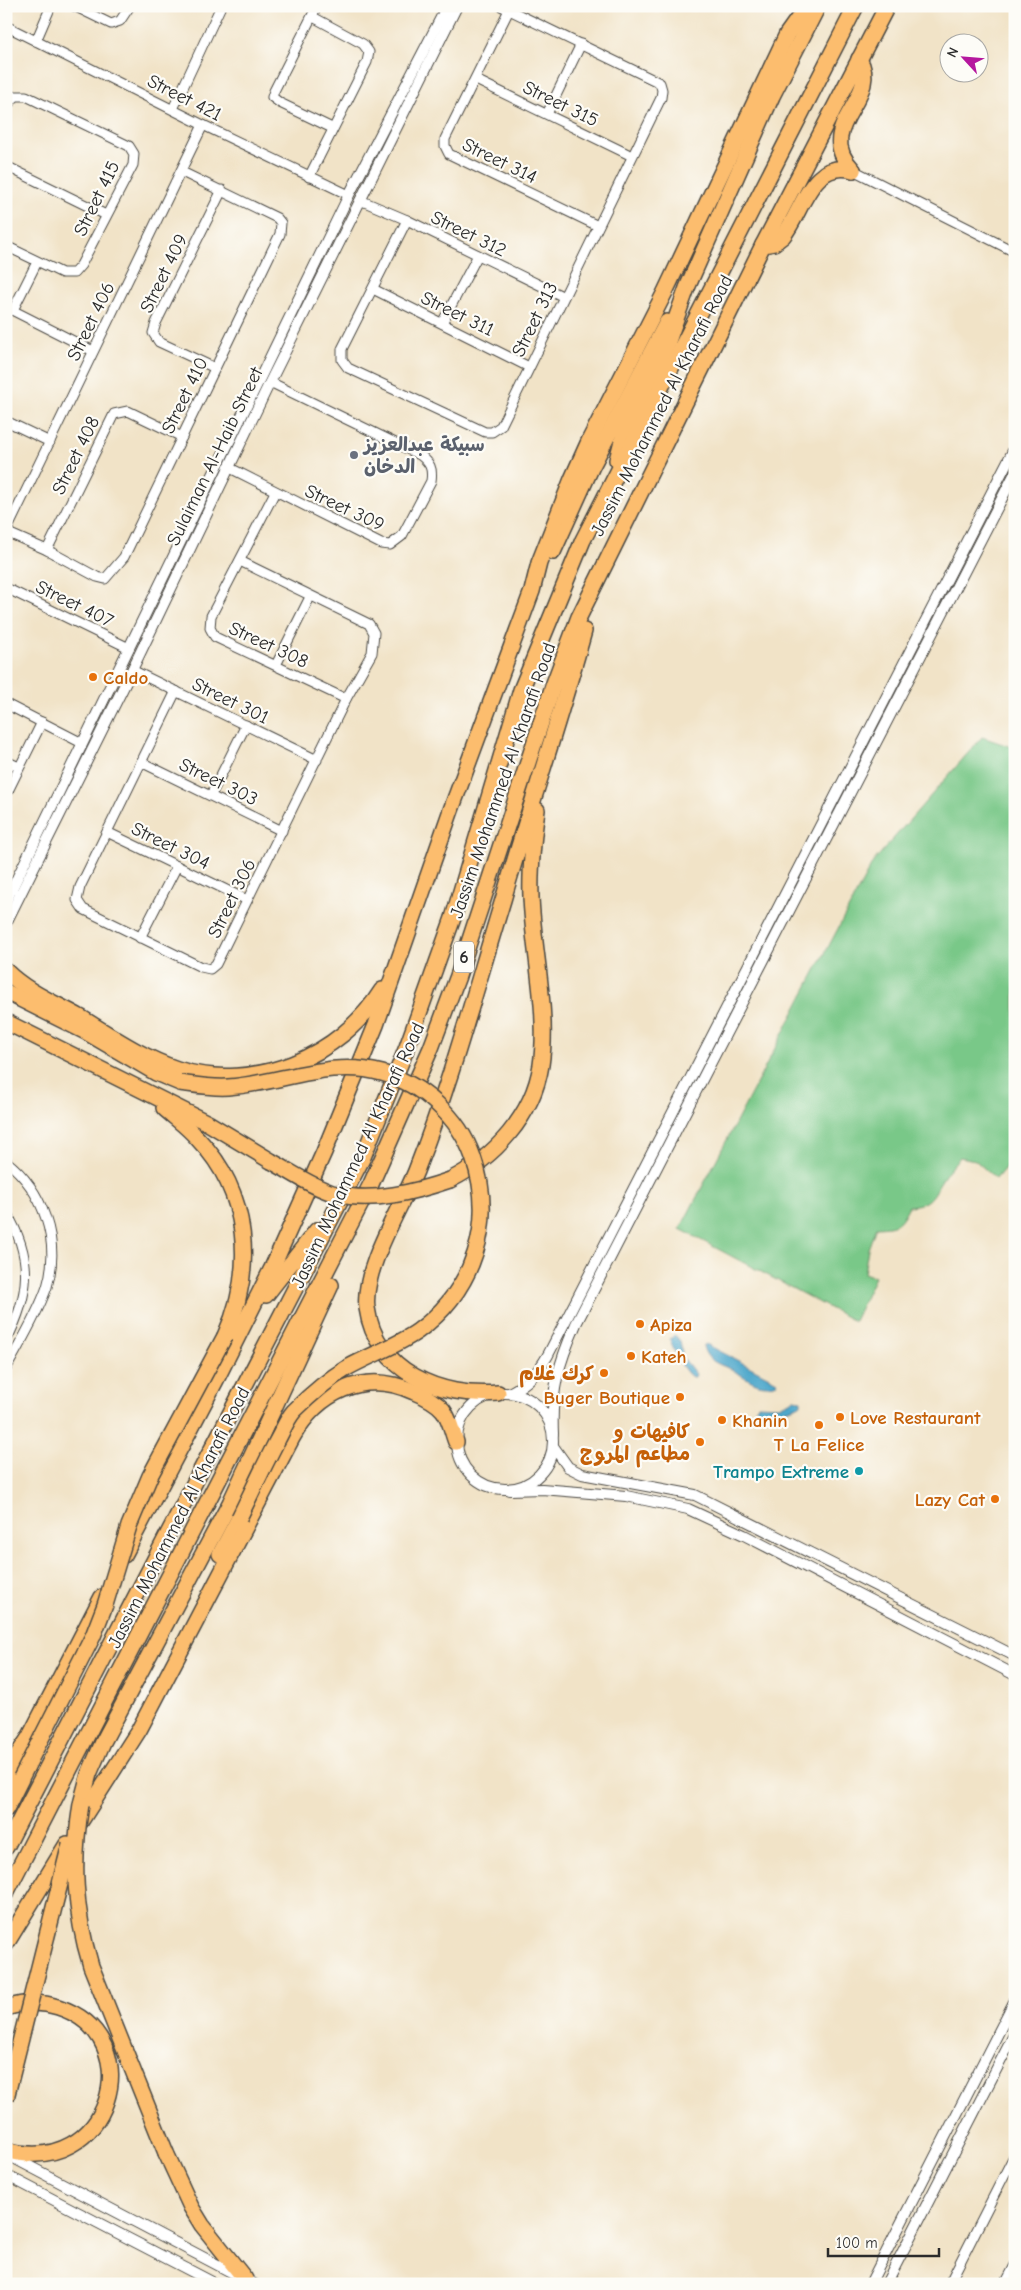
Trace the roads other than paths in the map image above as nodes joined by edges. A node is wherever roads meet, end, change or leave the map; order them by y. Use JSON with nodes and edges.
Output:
{"nodes":[{"id":1,"x":52,"y":6,"type":"edge"},
{"id":2,"x":74,"y":6,"type":"edge"},
{"id":3,"x":130,"y":6,"type":"edge"},
{"id":4,"x":221,"y":6,"type":"edge"},
{"id":5,"x":318,"y":6,"type":"edge"},
{"id":6,"x":447,"y":6,"type":"edge"},
{"id":7,"x":457,"y":6,"type":"edge"},
{"id":8,"x":806,"y":6,"type":"edge"},
{"id":9,"x":818,"y":6,"type":"edge"},
{"id":10,"x":856,"y":6,"type":"edge"},
{"id":11,"x":886,"y":6,"type":"edge"},
{"id":12,"x":505,"y":8,"type":"edge"},
{"id":13,"x":312,"y":17,"type":"junction"},
{"id":14,"x":443,"y":24,"type":"junction"},
{"id":15,"x":6,"y":26,"type":"edge"},
{"id":16,"x":36,"y":41,"type":"junction"},
{"id":17,"x":581,"y":44,"type":"junction"},
{"id":18,"x":859,"y":59,"type":"junction"},
{"id":19,"x":476,"y":80,"type":"junction"},
{"id":20,"x":173,"y":109,"type":"junction"},
{"id":21,"x":6,"y":110,"type":"edge"},
{"id":22,"x":547,"y":114,"type":"junction"},
{"id":23,"x":203,"y":125,"type":"junction"},
{"id":24,"x":332,"y":128,"type":"junction"},
{"id":25,"x":632,"y":156,"type":"junction"},
{"id":26,"x":6,"y":166,"type":"edge"},
{"id":27,"x":852,"y":170,"type":"junction"},
{"id":28,"x":182,"y":172,"type":"junction"},
{"id":29,"x":309,"y":176,"type":"junction"},
{"id":30,"x":222,"y":190,"type":"junction"},
{"id":31,"x":349,"y":195,"type":"junction"},
{"id":32,"x":360,"y":200,"type":"junction"},
{"id":33,"x":106,"y":215,"type":"junction"},
{"id":34,"x":407,"y":220,"type":"junction"},
{"id":35,"x":598,"y":226,"type":"junction"},
{"id":36,"x":763,"y":245,"type":"junction"},
{"id":37,"x":6,"y":246,"type":"edge"},
{"id":38,"x":1015,"y":252,"type":"edge"},
{"id":39,"x":478,"y":255,"type":"junction"},
{"id":40,"x":38,"y":262,"type":"junction"},
{"id":41,"x":687,"y":288,"type":"junction"},
{"id":42,"x":372,"y":289,"type":"junction"},
{"id":43,"x":562,"y":296,"type":"junction"},
{"id":44,"x":10,"y":309,"type":"edge"},
{"id":45,"x":442,"y":324,"type":"junction"},
{"id":46,"x":93,"y":351,"type":"junction"},
{"id":47,"x":529,"y":366,"type":"junction"},
{"id":48,"x":215,"y":368,"type":"junction"},
{"id":49,"x":270,"y":382,"type":"junction"},
{"id":50,"x":6,"y":421,"type":"edge"},
{"id":51,"x":242,"y":427,"type":"junction"},
{"id":52,"x":182,"y":437,"type":"junction"},
{"id":53,"x":50,"y":442,"type":"junction"},
{"id":54,"x":1015,"y":447,"type":"edge"},
{"id":55,"x":228,"y":467,"type":"junction"},
{"id":56,"x":1015,"y":473,"type":"edge"},
{"id":57,"x":616,"y":474,"type":"junction"},
{"id":58,"x":275,"y":492,"type":"junction"},
{"id":59,"x":6,"y":532,"type":"edge"},
{"id":60,"x":46,"y":550,"type":"junction"},
{"id":61,"x":240,"y":561,"type":"junction"},
{"id":62,"x":594,"y":586,"type":"junction"},
{"id":63,"x":6,"y":588,"type":"edge"},
{"id":64,"x":532,"y":591,"type":"junction"},
{"id":65,"x":310,"y":597,"type":"junction"},
{"id":66,"x":129,"y":648,"type":"junction"},
{"id":67,"x":276,"y":665,"type":"junction"},
{"id":68,"x":132,"y":670,"type":"junction"},
{"id":69,"x":176,"y":691,"type":"junction"},
{"id":70,"x":346,"y":699,"type":"junction"},
{"id":71,"x":6,"y":704,"type":"edge"},
{"id":72,"x":42,"y":722,"type":"junction"},
{"id":73,"x":246,"y":726,"type":"junction"},
{"id":74,"x":82,"y":743,"type":"junction"},
{"id":75,"x":317,"y":760,"type":"junction"},
{"id":76,"x":6,"y":761,"type":"edge"},
{"id":77,"x":142,"y":762,"type":"junction"},
{"id":78,"x":546,"y":762,"type":"junction"},
{"id":79,"x":19,"y":767,"type":"junction"},
{"id":80,"x":6,"y":795,"type":"edge"},
{"id":81,"x":211,"y":795,"type":"junction"},
{"id":82,"x":282,"y":830,"type":"junction"},
{"id":83,"x":108,"y":832,"type":"junction"},
{"id":84,"x":806,"y":854,"type":"junction"},
{"id":85,"x":816,"y":859,"type":"junction"},
{"id":86,"x":178,"y":866,"type":"junction"},
{"id":87,"x":247,"y":900,"type":"junction"},
{"id":88,"x":6,"y":901,"type":"edge"},
{"id":89,"x":6,"y":923,"type":"edge"},
{"id":90,"x":140,"y":938,"type":"junction"},
{"id":91,"x":398,"y":961,"type":"junction"},
{"id":92,"x":6,"y":971,"type":"edge"},
{"id":93,"x":743,"y":989,"type":"junction"},
{"id":94,"x":6,"y":992,"type":"edge"},
{"id":95,"x":28,"y":1002,"type":"junction"},
{"id":96,"x":6,"y":1022,"type":"edge"},
{"id":97,"x":90,"y":1023,"type":"junction"},
{"id":98,"x":148,"y":1094,"type":"junction"},
{"id":99,"x":363,"y":1157,"type":"junction"},
{"id":100,"x":6,"y":1160,"type":"edge"},
{"id":101,"x":371,"y":1184,"type":"junction"},
{"id":102,"x":6,"y":1212,"type":"edge"},
{"id":103,"x":240,"y":1332,"type":"junction"},
{"id":104,"x":6,"y":1342,"type":"edge"},
{"id":105,"x":6,"y":1369,"type":"edge"},
{"id":106,"x":503,"y":1393,"type":"junction"},
{"id":107,"x":553,"y":1434,"type":"junction"},
{"id":108,"x":456,"y":1442,"type":"junction"},
{"id":109,"x":553,"y":1446,"type":"junction"},
{"id":110,"x":510,"y":1490,"type":"junction"},
{"id":111,"x":1015,"y":1656,"type":"edge"},
{"id":112,"x":1015,"y":1675,"type":"edge"},
{"id":113,"x":29,"y":1738,"type":"junction"},
{"id":114,"x":6,"y":1772,"type":"edge"},
{"id":115,"x":101,"y":1787,"type":"junction"},
{"id":116,"x":6,"y":1788,"type":"edge"},
{"id":117,"x":81,"y":1804,"type":"junction"},
{"id":118,"x":6,"y":1809,"type":"edge"},
{"id":119,"x":6,"y":1848,"type":"edge"},
{"id":120,"x":6,"y":1892,"type":"edge"},
{"id":121,"x":6,"y":1944,"type":"edge"},
{"id":122,"x":1015,"y":2000,"type":"edge"},
{"id":123,"x":6,"y":2008,"type":"edge"},
{"id":124,"x":1015,"y":2034,"type":"edge"},
{"id":125,"x":6,"y":2098,"type":"edge"},
{"id":126,"x":6,"y":2150,"type":"edge"},
{"id":127,"x":6,"y":2154,"type":"edge"},
{"id":128,"x":1015,"y":2154,"type":"edge"},
{"id":129,"x":6,"y":2175,"type":"edge"},
{"id":130,"x":1015,"y":2265,"type":"edge"},
{"id":131,"x":249,"y":2282,"type":"edge"},
{"id":132,"x":216,"y":2284,"type":"edge"},
{"id":133,"x":870,"y":2284,"type":"edge"},
{"id":134,"x":886,"y":2284,"type":"edge"},
{"id":135,"x":949,"y":2284,"type":"edge"},
{"id":136,"x":1005,"y":2284,"type":"edge"}],
"edges":[{"from":1,"to":16,"type":"street"},
{"from":2,"to":3,"type":"street"},
{"from":4,"to":20,"type":"street"},
{"from":5,"to":13,"type":"street"},
{"from":6,"to":14,"type":"street","name":"Sulaiman Al-Haib Street"},
{"from":7,"to":14,"type":"street","name":"Sulaiman Al-Haib Street"},
{"from":8,"to":64,"type":"highway"},
{"from":9,"to":41,"type":"highway"},
{"from":10,"to":57,"type":"highway","name":"Jassim Mohammed Al Kharafi Road","number":"6"},
{"from":11,"to":18,"type":"highway","name":"Jassim Mohammed Al Kharafi Road","number":"6"},
{"from":12,"to":17,"type":"street","name":"Street 313"},
{"from":12,"to":19,"type":"street","name":"Street 314"},
{"from":13,"to":24,"type":"street"},
{"from":13,"to":24,"type":"street"},
{"from":14,"to":31,"type":"street","name":"Sulaiman Al-Haib Street"},
{"from":14,"to":32,"type":"street","name":"Sulaiman Al-Haib Street"},
{"from":15,"to":16,"type":"street","name":"Street 421"},
{"from":16,"to":20,"type":"street","name":"Street 421"},
{"from":17,"to":22,"type":"street"},
{"from":17,"to":25,"type":"street","name":"Street 313"},
{"from":18,"to":27,"type":"highway"},
{"from":18,"to":36,"type":"highway","name":"Jassim Mohammed Al Kharafi Road","number":"6"},
{"from":19,"to":22,"type":"street","name":"Street 315"},
{"from":19,"to":35,"type":"street","name":"Street 314"},
{"from":20,"to":23,"type":"street","name":"Street 421"},
{"from":21,"to":33,"type":"street","name":"Street 415"},
{"from":22,"to":25,"type":"street","name":"Street 315"},
{"from":23,"to":28,"type":"street","name":"Street 406"},
{"from":23,"to":29,"type":"street","name":"Street 421"},
{"from":24,"to":29,"type":"street"},
{"from":25,"to":35,"type":"street","name":"Street 313"},
{"from":26,"to":33,"type":"street"},
{"from":27,"to":36,"type":"highway"},
{"from":27,"to":38,"type":"street"},
{"from":28,"to":30,"type":"street","name":"Street 410"},
{"from":28,"to":46,"type":"street","name":"Street 406"},
{"from":29,"to":31,"type":"street","name":"Street 421"},
{"from":30,"to":48,"type":"street","name":"Street 410"},
{"from":30,"to":48,"type":"street","name":"Street 409"},
{"from":31,"to":51,"type":"street","name":"Sulaiman Al-Haib Street"},
{"from":32,"to":34,"type":"street","name":"Street 312"},
{"from":32,"to":49,"type":"street","name":"Sulaiman Al-Haib Street"},
{"from":33,"to":40,"type":"street","name":"Street 415"},
{"from":34,"to":39,"type":"street","name":"Street 312"},
{"from":34,"to":42,"type":"street","name":"Street 313"},
{"from":35,"to":43,"type":"street","name":"Street 313"},
{"from":36,"to":62,"type":"highway","name":"Jassim Mohammed Al Kharafi Road","number":"6"},
{"from":37,"to":40,"type":"street","name":"Street 415"},
{"from":39,"to":43,"type":"street","name":"Street 312"},
{"from":39,"to":45,"type":"street"},
{"from":40,"to":44,"type":"street"},
{"from":41,"to":57,"type":"highway"},
{"from":41,"to":64,"type":"highway"},
{"from":42,"to":45,"type":"street","name":"Street 311"},
{"from":42,"to":47,"type":"street","name":"Street 313"},
{"from":43,"to":47,"type":"street","name":"Street 313"},
{"from":44,"to":46,"type":"street"},
{"from":45,"to":47,"type":"street","name":"Street 311"},
{"from":46,"to":53,"type":"street","name":"Street 406"},
{"from":48,"to":52,"type":"street","name":"Street 410"},
{"from":49,"to":51,"type":"street","name":"Sulaiman Al-Haib Street"},
{"from":49,"to":58,"type":"street","name":"Street 309"},
{"from":50,"to":53,"type":"street"},
{"from":51,"to":55,"type":"street","name":"Sulaiman Al-Haib Street"},
{"from":51,"to":66,"type":"street","name":"Sulaiman Al-Haib Street"},
{"from":52,"to":60,"type":"street","name":"Street 408"},
{"from":52,"to":60,"type":"street","name":"Street 410"},
{"from":53,"to":59,"type":"street","name":"Street 406"},
{"from":54,"to":84,"type":"street"},
{"from":55,"to":58,"type":"street","name":"Street 309"},
{"from":55,"to":68,"type":"street","name":"Sulaiman Al-Haib Street"},
{"from":56,"to":85,"type":"street"},
{"from":57,"to":99,"type":"highway","name":"Jassim Mohammed Al Kharafi Road","number":"6"},
{"from":58,"to":61,"type":"street","name":"Street 308"},
{"from":59,"to":60,"type":"street","name":"Street 410"},
{"from":61,"to":65,"type":"street","name":"Street 306"},
{"from":61,"to":67,"type":"street","name":"Street 308"},
{"from":62,"to":78,"type":"highway"},
{"from":62,"to":101,"type":"highway","name":"Jassim Mohammed Al Kharafi Road","number":"6"},
{"from":63,"to":66,"type":"street","name":"Street 407"},
{"from":64,"to":91,"type":"highway"},
{"from":65,"to":67,"type":"street"},
{"from":65,"to":70,"type":"street","name":"Street 306"},
{"from":66,"to":74,"type":"street","name":"Sulaiman Al-Haib Street"},
{"from":67,"to":70,"type":"street","name":"Street 308"},
{"from":68,"to":69,"type":"street","name":"Street 301"},
{"from":68,"to":89,"type":"street","name":"Sulaiman Al-Haib Street"},
{"from":69,"to":73,"type":"street","name":"Street 301"},
{"from":69,"to":77,"type":"street","name":"Street 306"},
{"from":70,"to":75,"type":"street","name":"Street 306"},
{"from":71,"to":72,"type":"street"},
{"from":72,"to":74,"type":"street"},
{"from":72,"to":79,"type":"street"},
{"from":73,"to":75,"type":"street","name":"Street 301"},
{"from":73,"to":81,"type":"street"},
{"from":74,"to":88,"type":"street","name":"Sulaiman Al-Haib Street"},
{"from":75,"to":82,"type":"street","name":"Street 306"},
{"from":76,"to":79,"type":"street"},
{"from":77,"to":81,"type":"street","name":"Street 303"},
{"from":77,"to":83,"type":"street","name":"Street 306"},
{"from":78,"to":98,"type":"highway","bridge":true},
{"from":78,"to":106,"type":"highway"},
{"from":79,"to":80,"type":"street"},
{"from":81,"to":82,"type":"street","name":"Street 303"},
{"from":82,"to":87,"type":"street","name":"Street 306"},
{"from":83,"to":86,"type":"street","name":"Street 304"},
{"from":83,"to":90,"type":"street","name":"Street 306"},
{"from":84,"to":85,"type":"street"},
{"from":84,"to":93,"type":"street"},
{"from":85,"to":93,"type":"street"},
{"from":86,"to":87,"type":"street","name":"Street 304"},
{"from":86,"to":90,"type":"street"},
{"from":87,"to":90,"type":"street","name":"Street 306"},
{"from":91,"to":97,"type":"highway"},
{"from":91,"to":103,"type":"highway"},
{"from":92,"to":97,"type":"highway"},
{"from":93,"to":106,"type":"street"},
{"from":93,"to":107,"type":"street"},
{"from":94,"to":95,"type":"highway"},
{"from":95,"to":97,"type":"highway"},
{"from":95,"to":115,"type":"highway","bridge":true},
{"from":96,"to":98,"type":"highway"},
{"from":98,"to":118,"type":"highway","bridge":true},
{"from":99,"to":103,"type":"highway"},
{"from":99,"to":119,"type":"highway","name":"Jassim Mohammed Al Kharafi Road","number":"6"},
{"from":100,"to":105,"type":"street"},
{"from":101,"to":117,"type":"highway"},
{"from":101,"to":120,"type":"highway","name":"Jassim Mohammed Al Kharafi Road","number":"6"},
{"from":102,"to":104,"type":"street"},
{"from":103,"to":113,"type":"highway"},
{"from":106,"to":107,"type":"street"},
{"from":106,"to":108,"type":"street"},
{"from":107,"to":109,"type":"street"},
{"from":108,"to":110,"type":"street"},
{"from":108,"to":115,"type":"highway"},
{"from":109,"to":110,"type":"street"},
{"from":109,"to":111,"type":"street"},
{"from":110,"to":112,"type":"street"},
{"from":113,"to":114,"type":"highway"},
{"from":113,"to":116,"type":"highway"},
{"from":115,"to":121,"type":"highway"},
{"from":117,"to":125,"type":"highway","bridge":true},
{"from":117,"to":131,"type":"highway","bridge":true},
{"from":122,"to":133,"type":"street"},
{"from":123,"to":126,"type":"highway"},
{"from":124,"to":134,"type":"street"},
{"from":127,"to":131,"type":"street"},
{"from":128,"to":135,"type":"street"},
{"from":129,"to":132,"type":"street"},
{"from":130,"to":136,"type":"street"}]}
